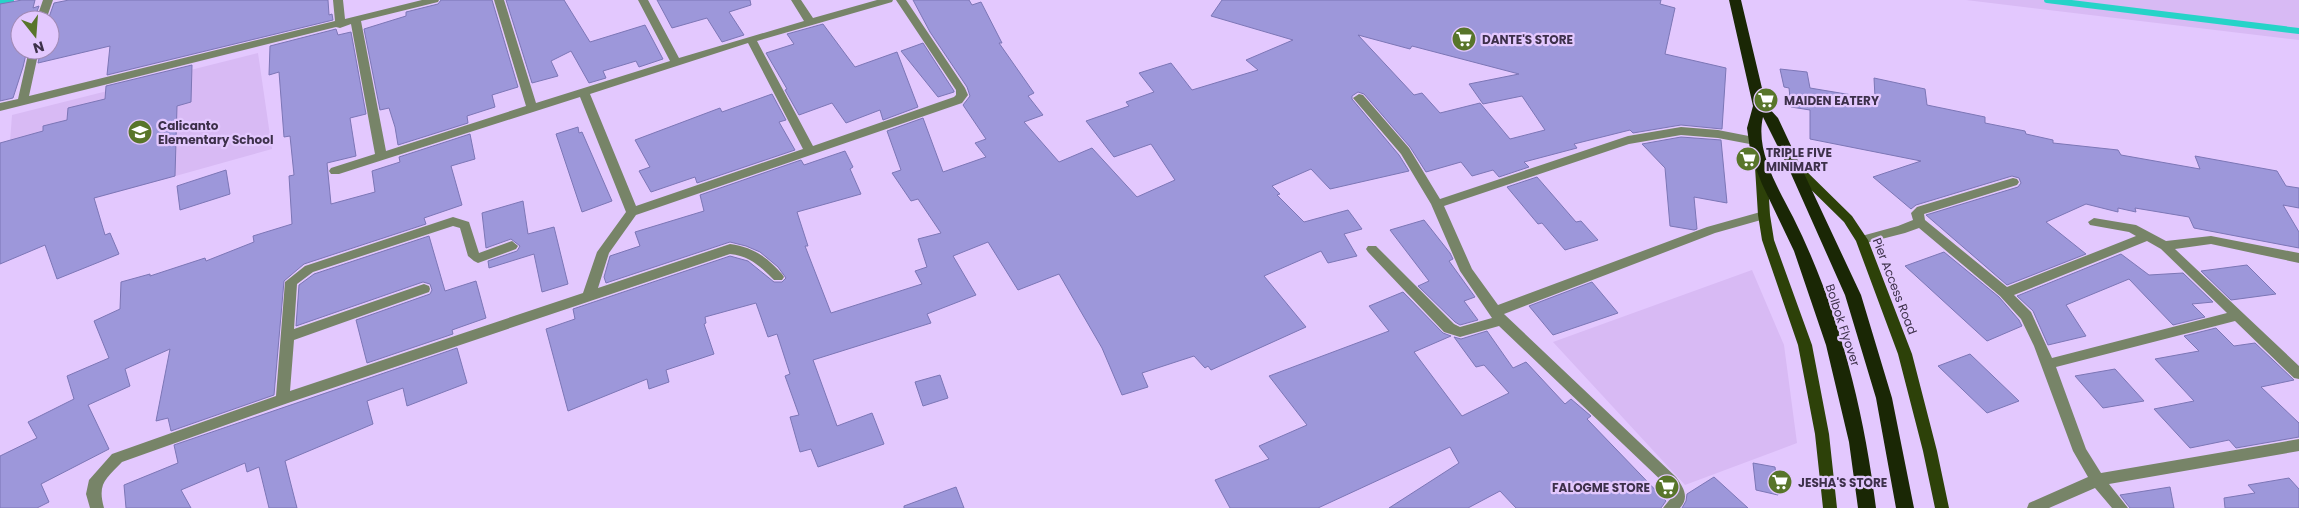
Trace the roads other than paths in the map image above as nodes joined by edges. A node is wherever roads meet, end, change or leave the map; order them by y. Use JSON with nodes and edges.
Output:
{"nodes":[{"id":1,"x":338,"y":0,"type":"edge"},
{"id":2,"x":434,"y":0,"type":"edge"},
{"id":3,"x":499,"y":0,"type":"edge"},
{"id":4,"x":643,"y":0,"type":"edge"},
{"id":5,"x":796,"y":0,"type":"edge"},
{"id":6,"x":888,"y":0,"type":"edge"},
{"id":7,"x":901,"y":0,"type":"edge"},
{"id":8,"x":1735,"y":0,"type":"edge"},
{"id":9,"x":356,"y":21,"type":"junction"},
{"id":10,"x":810,"y":22,"type":"junction"},
{"id":11,"x":340,"y":25,"type":"junction"},
{"id":12,"x":751,"y":38,"type":"junction"},
{"id":13,"x":32,"y":60,"type":"edge"},
{"id":14,"x":676,"y":62,"type":"junction"},
{"id":15,"x":584,"y":92,"type":"junction"},
{"id":16,"x":1360,"y":98,"type":"dead end"},
{"id":17,"x":23,"y":100,"type":"junction"},
{"id":18,"x":1760,"y":106,"type":"junction"},
{"id":19,"x":0,"y":107,"type":"edge"},
{"id":20,"x":532,"y":107,"type":"junction"},
{"id":21,"x":1755,"y":141,"type":"junction"},
{"id":22,"x":810,"y":151,"type":"junction"},
{"id":23,"x":381,"y":155,"type":"junction"},
{"id":24,"x":1760,"y":160,"type":"junction"},
{"id":25,"x":1795,"y":167,"type":"junction"},
{"id":26,"x":335,"y":171,"type":"dead end"},
{"id":27,"x":2013,"y":182,"type":"dead end"},
{"id":28,"x":1437,"y":204,"type":"junction"},
{"id":29,"x":632,"y":212,"type":"junction"},
{"id":30,"x":1764,"y":215,"type":"junction"},
{"id":31,"x":1920,"y":222,"type":"junction"},
{"id":32,"x":2094,"y":222,"type":"dead end"},
{"id":33,"x":2148,"y":236,"type":"junction"},
{"id":34,"x":1862,"y":240,"type":"junction"},
{"id":35,"x":512,"y":246,"type":"dead end"},
{"id":36,"x":2164,"y":246,"type":"junction"},
{"id":37,"x":1372,"y":249,"type":"dead end"},
{"id":38,"x":2299,"y":258,"type":"edge"},
{"id":39,"x":778,"y":277,"type":"dead end"},
{"id":40,"x":424,"y":289,"type":"dead end"},
{"id":41,"x":2005,"y":293,"type":"junction"},
{"id":42,"x":588,"y":296,"type":"junction"},
{"id":43,"x":2238,"y":315,"type":"junction"},
{"id":44,"x":1497,"y":316,"type":"junction"},
{"id":45,"x":287,"y":337,"type":"junction"},
{"id":46,"x":2048,"y":364,"type":"junction"},
{"id":47,"x":2299,"y":374,"type":"edge"},
{"id":48,"x":283,"y":398,"type":"junction"},
{"id":49,"x":2299,"y":444,"type":"edge"},
{"id":50,"x":2096,"y":480,"type":"junction"},
{"id":51,"x":97,"y":508,"type":"edge"},
{"id":52,"x":1670,"y":508,"type":"edge"},
{"id":53,"x":1830,"y":508,"type":"edge"},
{"id":54,"x":1867,"y":508,"type":"edge"},
{"id":55,"x":1905,"y":508,"type":"edge"},
{"id":56,"x":1942,"y":508,"type":"edge"},
{"id":57,"x":2034,"y":508,"type":"edge"},
{"id":58,"x":2121,"y":508,"type":"edge"}],
"edges":[{"from":1,"to":11,"type":"street"},
{"from":2,"to":9,"type":"street"},
{"from":3,"to":20,"type":"street"},
{"from":4,"to":14,"type":"street"},
{"from":5,"to":10,"type":"street"},
{"from":6,"to":10,"type":"street"},
{"from":7,"to":22,"type":"street"},
{"from":8,"to":18,"type":"highway","name":"Pier Access Road"},
{"from":9,"to":11,"type":"street"},
{"from":9,"to":23,"type":"street"},
{"from":10,"to":12,"type":"street"},
{"from":11,"to":17,"type":"street"},
{"from":12,"to":14,"type":"street"},
{"from":12,"to":22,"type":"street"},
{"from":13,"to":17,"type":"street"},
{"from":14,"to":15,"type":"street"},
{"from":15,"to":20,"type":"street"},
{"from":15,"to":29,"type":"street"},
{"from":16,"to":28,"type":"street"},
{"from":17,"to":19,"type":"street"},
{"from":18,"to":21,"type":"highway","name":"Pier Access Road"},
{"from":18,"to":25,"type":"highway","name":"Pier Access Road"},
{"from":20,"to":23,"type":"street"},
{"from":21,"to":24,"type":"highway","name":"Pier Access Road"},
{"from":21,"to":28,"type":"street"},
{"from":22,"to":29,"type":"street"},
{"from":23,"to":26,"type":"street"},
{"from":24,"to":30,"type":"main road","name":"Pier Access Road"},
{"from":24,"to":54,"type":"highway","name":"Bolbok Flyover"},
{"from":25,"to":34,"type":"main road","name":"Pier Access Road"},
{"from":25,"to":55,"type":"highway","name":"Bolbok Flyover"},
{"from":27,"to":31,"type":"street"},
{"from":28,"to":44,"type":"street"},
{"from":29,"to":42,"type":"street"},
{"from":30,"to":44,"type":"street"},
{"from":30,"to":53,"type":"main road","name":"Pier Access Road"},
{"from":31,"to":34,"type":"street"},
{"from":31,"to":41,"type":"street"},
{"from":32,"to":33,"type":"street"},
{"from":33,"to":36,"type":"street"},
{"from":33,"to":41,"type":"street"},
{"from":34,"to":56,"type":"main road","name":"Pier Access Road"},
{"from":35,"to":45,"type":"street"},
{"from":36,"to":38,"type":"street"},
{"from":36,"to":43,"type":"street"},
{"from":37,"to":44,"type":"street"},
{"from":39,"to":42,"type":"street"},
{"from":40,"to":45,"type":"street"},
{"from":41,"to":46,"type":"street"},
{"from":42,"to":48,"type":"street"},
{"from":43,"to":46,"type":"street"},
{"from":43,"to":47,"type":"street"},
{"from":44,"to":52,"type":"street"},
{"from":45,"to":48,"type":"street"},
{"from":46,"to":50,"type":"street"},
{"from":48,"to":51,"type":"street"},
{"from":49,"to":50,"type":"street"},
{"from":50,"to":57,"type":"street"},
{"from":50,"to":58,"type":"street"}]}
